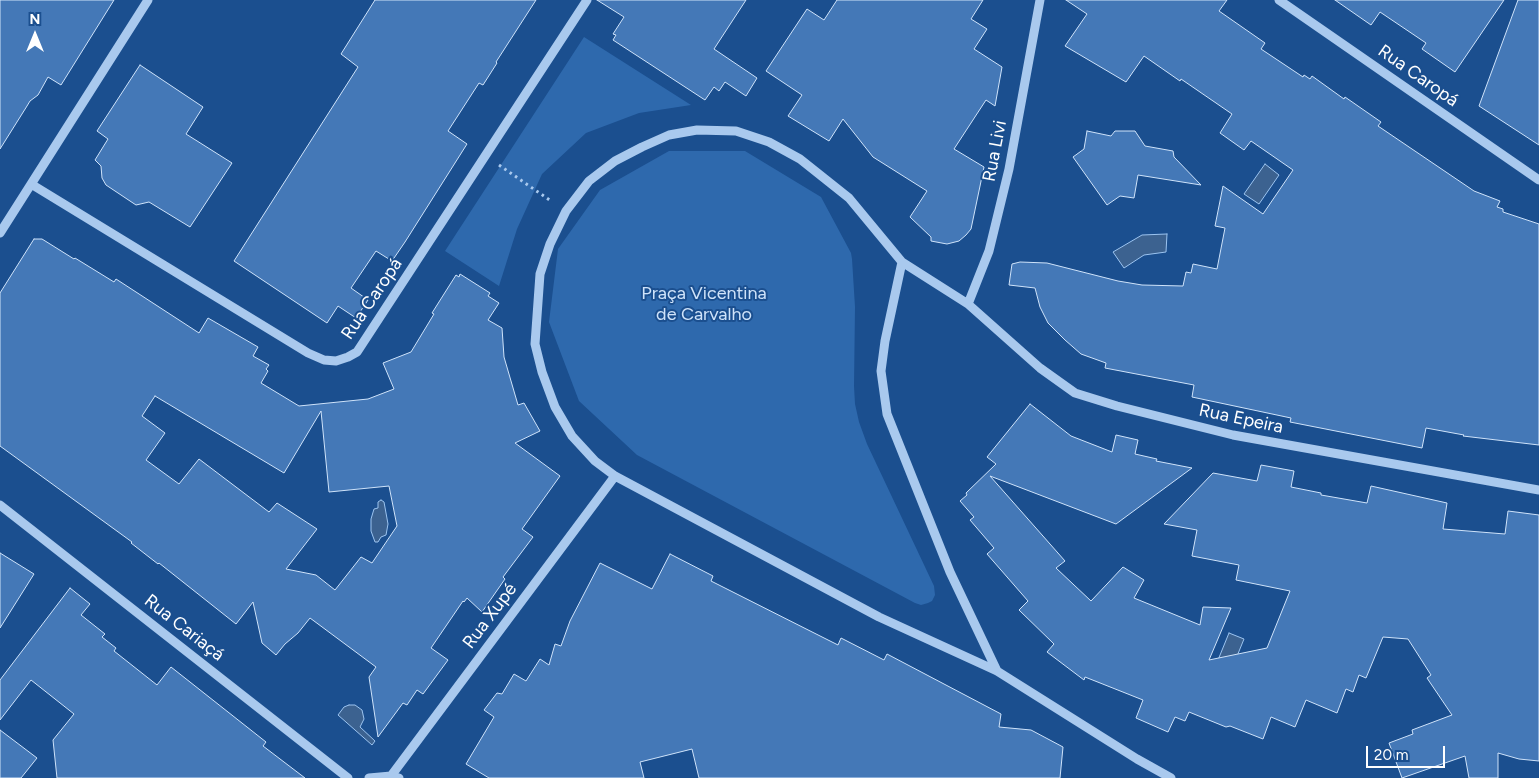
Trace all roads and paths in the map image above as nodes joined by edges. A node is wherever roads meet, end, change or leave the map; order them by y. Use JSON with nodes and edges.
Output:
{"nodes":[{"id":1,"x":148,"y":0,"type":"edge"},
{"id":2,"x":587,"y":0,"type":"edge"},
{"id":3,"x":1040,"y":0,"type":"edge"},
{"id":4,"x":1279,"y":0,"type":"edge"},
{"id":5,"x":486,"y":155,"type":"junction"},
{"id":6,"x":1539,"y":180,"type":"edge"},
{"id":7,"x":31,"y":184,"type":"junction"},
{"id":8,"x":566,"y":211,"type":"junction"},
{"id":9,"x":0,"y":234,"type":"edge"},
{"id":10,"x":902,"y":262,"type":"junction"},
{"id":11,"x":968,"y":304,"type":"junction"},
{"id":12,"x":615,"y":476,"type":"junction"},
{"id":13,"x":1539,"y":490,"type":"edge"},
{"id":14,"x":0,"y":504,"type":"edge"},
{"id":15,"x":997,"y":671,"type":"junction"},
{"id":16,"x":395,"y":777,"type":"edge"},
{"id":17,"x":348,"y":778,"type":"edge"},
{"id":18,"x":369,"y":778,"type":"edge"},
{"id":19,"x":1171,"y":778,"type":"edge"}],
"edges":[{"from":1,"to":7,"type":"street"},
{"from":2,"to":5,"type":"street","name":"Rua Caropá"},
{"from":3,"to":11,"type":"street","name":"Rua Livi"},
{"from":4,"to":6,"type":"street","name":"Rua Caropá"},
{"from":5,"to":7,"type":"street","name":"Rua Caropá"},
{"from":5,"to":8,"type":"path"},
{"from":7,"to":9,"type":"street"},
{"from":8,"to":10,"type":"street"},
{"from":8,"to":12,"type":"street"},
{"from":10,"to":11,"type":"street","name":"Rua Epeira"},
{"from":10,"to":15,"type":"street"},
{"from":11,"to":13,"type":"street","name":"Rua Epeira"},
{"from":12,"to":15,"type":"street"},
{"from":12,"to":16,"type":"street","name":"Rua Xupé"},
{"from":14,"to":17,"type":"street","name":"Rua Cariaçá"},
{"from":15,"to":19,"type":"street"},
{"from":16,"to":18,"type":"street"}]}
